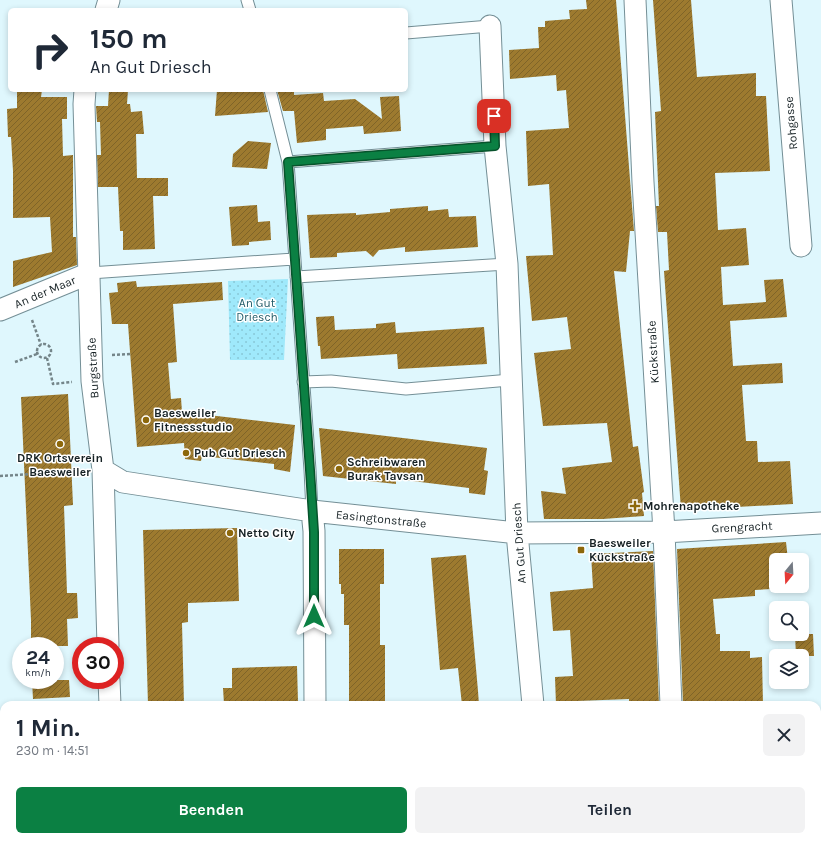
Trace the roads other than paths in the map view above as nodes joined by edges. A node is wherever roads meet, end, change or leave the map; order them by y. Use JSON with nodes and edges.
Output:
{"nodes":[{"id":1,"x":635,"y":0,"type":"edge"},
{"id":2,"x":781,"y":0,"type":"edge"},
{"id":3,"x":490,"y":26,"type":"joint"},
{"id":4,"x":408,"y":33,"type":"edge"},
{"id":5,"x":86,"y":92,"type":"edge"},
{"id":6,"x":270,"y":92,"type":"edge"},
{"id":7,"x":495,"y":146,"type":"junction"},
{"id":8,"x":288,"y":162,"type":"junction"},
{"id":9,"x":801,"y":246,"type":"dead end"},
{"id":10,"x":294,"y":259,"type":"junction"},
{"id":11,"x":507,"y":264,"type":"junction"},
{"id":12,"x":90,"y":273,"type":"junction"},
{"id":13,"x":296,"y":277,"type":"junction"},
{"id":14,"x":0,"y":310,"type":"edge"},
{"id":15,"x":511,"y":380,"type":"junction"},
{"id":16,"x":303,"y":382,"type":"junction"},
{"id":17,"x":103,"y":470,"type":"junction"},
{"id":18,"x":312,"y":511,"type":"junction"},
{"id":19,"x":821,"y":523,"type":"edge"},
{"id":20,"x":664,"y":532,"type":"junction"},
{"id":21,"x":517,"y":534,"type":"junction"},
{"id":22,"x":108,"y":637,"type":"edge"},
{"id":23,"x":109,"y":689,"type":"edge"},
{"id":24,"x":110,"y":701,"type":"edge"},
{"id":25,"x":315,"y":701,"type":"edge"},
{"id":26,"x":533,"y":701,"type":"edge"},
{"id":27,"x":671,"y":701,"type":"edge"}],
"edges":[{"from":1,"to":20,"type":"street","name":"Kückstraße"},
{"from":2,"to":9,"type":"street","name":"Rohgasse"},
{"from":3,"to":4,"type":"lane","name":"An Gut Driesch"},
{"from":3,"to":7,"type":"street","name":"An Gut Driesch"},
{"from":5,"to":12,"type":"street","name":"Burgstraße"},
{"from":6,"to":8,"type":"lane"},
{"from":7,"to":8,"type":"lane"},
{"from":7,"to":11,"type":"street","name":"An Gut Driesch"},
{"from":8,"to":10,"type":"lane"},
{"from":10,"to":12,"type":"lane"},
{"from":10,"to":13,"type":"lane"},
{"from":11,"to":13,"type":"lane"},
{"from":11,"to":15,"type":"street","name":"An Gut Driesch"},
{"from":12,"to":14,"type":"street","name":"An der Maar"},
{"from":12,"to":17,"type":"street","name":"Burgstraße"},
{"from":13,"to":16,"type":"lane"},
{"from":15,"to":16,"type":"lane"},
{"from":15,"to":21,"type":"street","name":"An Gut Driesch"},
{"from":16,"to":18,"type":"lane"},
{"from":17,"to":18,"type":"street","name":"Easingtonstraße"},
{"from":17,"to":22,"type":"street","name":"Burgstraße"},
{"from":18,"to":21,"type":"street","name":"Easingtonstraße"},
{"from":18,"to":25,"type":"street"},
{"from":19,"to":20,"type":"street","name":"Grengracht"},
{"from":20,"to":21,"type":"street","name":"Easingtonstraße"},
{"from":20,"to":27,"type":"street","name":"Kückstraße"},
{"from":21,"to":26,"type":"street","name":"An Gut Driesch"},
{"from":23,"to":24,"type":"street"}]}
